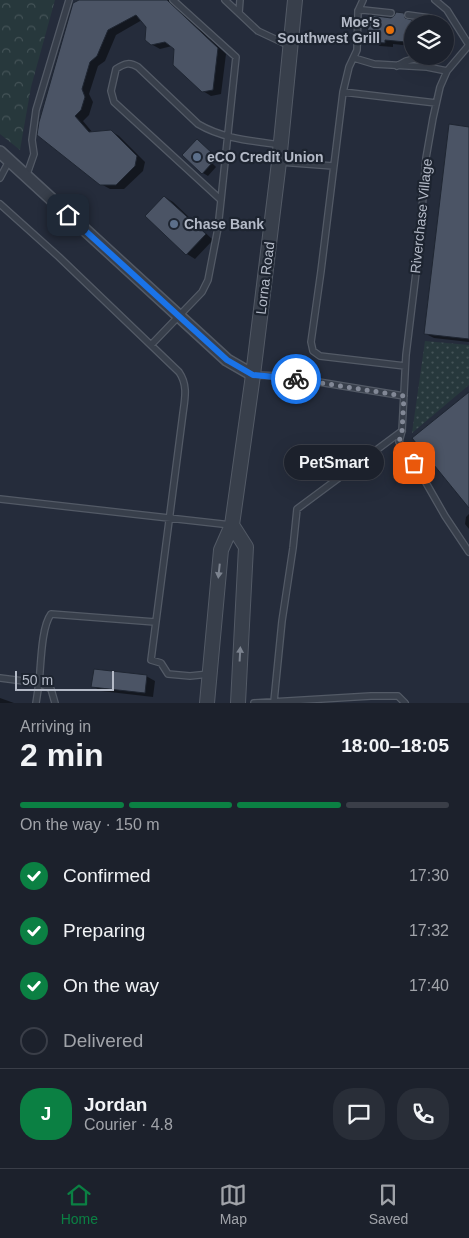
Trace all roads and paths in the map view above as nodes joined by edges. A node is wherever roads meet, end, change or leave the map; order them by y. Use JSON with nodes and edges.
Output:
{"nodes":[{"id":1,"x":70,"y":0,"type":"edge"},
{"id":2,"x":173,"y":0,"type":"edge"},
{"id":3,"x":225,"y":0,"type":"edge"},
{"id":4,"x":240,"y":0,"type":"edge"},
{"id":5,"x":296,"y":0,"type":"edge"},
{"id":6,"x":363,"y":0,"type":"edge"},
{"id":7,"x":435,"y":0,"type":"edge"},
{"id":8,"x":358,"y":11,"type":"junction"},
{"id":9,"x":239,"y":13,"type":"junction"},
{"id":10,"x":391,"y":13,"type":"dead end"},
{"id":11,"x":469,"y":45,"type":"edge"},
{"id":12,"x":290,"y":46,"type":"junction"},
{"id":13,"x":354,"y":58,"type":"junction"},
{"id":14,"x":404,"y":62,"type":"edge"},
{"id":15,"x":397,"y":66,"type":"junction"},
{"id":16,"x":447,"y":71,"type":"junction"},
{"id":17,"x":343,"y":92,"type":"junction"},
{"id":18,"x":436,"y":103,"type":"junction"},
{"id":19,"x":228,"y":136,"type":"junction"},
{"id":20,"x":281,"y":145,"type":"junction"},
{"id":21,"x":0,"y":152,"type":"edge"},
{"id":22,"x":9,"y":161,"type":"junction"},
{"id":23,"x":279,"y":162,"type":"junction"},
{"id":24,"x":333,"y":166,"type":"junction"},
{"id":25,"x":26,"y":177,"type":"junction"},
{"id":26,"x":0,"y":178,"type":"edge"},
{"id":27,"x":221,"y":200,"type":"junction"},
{"id":28,"x":0,"y":204,"type":"edge"},
{"id":29,"x":179,"y":317,"type":"junction"},
{"id":30,"x":151,"y":345,"type":"junction"},
{"id":31,"x":405,"y":366,"type":"junction"},
{"id":32,"x":253,"y":375,"type":"junction"},
{"id":33,"x":404,"y":396,"type":"junction"},
{"id":34,"x":402,"y":431,"type":"junction"},
{"id":35,"x":0,"y":499,"type":"edge"},
{"id":36,"x":169,"y":518,"type":"junction"},
{"id":37,"x":232,"y":525,"type":"junction"},
{"id":38,"x":469,"y":552,"type":"edge"},
{"id":39,"x":155,"y":622,"type":"junction"},
{"id":40,"x":209,"y":674,"type":"junction"},
{"id":41,"x":0,"y":678,"type":"edge"},
{"id":42,"x":40,"y":683,"type":"junction"},
{"id":43,"x":274,"y":701,"type":"junction"},
{"id":44,"x":36,"y":703,"type":"edge"},
{"id":45,"x":55,"y":703,"type":"edge"},
{"id":46,"x":207,"y":703,"type":"edge"},
{"id":47,"x":238,"y":703,"type":"edge"},
{"id":48,"x":254,"y":703,"type":"edge"},
{"id":49,"x":404,"y":703,"type":"edge"}],
"edges":[{"from":1,"to":25,"type":"lane"},
{"from":2,"to":19,"type":"lane"},
{"from":3,"to":9,"type":"lane"},
{"from":4,"to":9,"type":"lane"},
{"from":5,"to":12,"type":"street","name":"Lorna Road"},
{"from":6,"to":8,"type":"lane"},
{"from":7,"to":11,"type":"lane"},
{"from":8,"to":10,"type":"lane"},
{"from":8,"to":13,"type":"lane"},
{"from":9,"to":12,"type":"lane"},
{"from":11,"to":16,"type":"lane","name":"Riverchase Village"},
{"from":12,"to":20,"type":"street","name":"Lorna Road"},
{"from":13,"to":15,"type":"lane"},
{"from":13,"to":17,"type":"lane"},
{"from":14,"to":15,"type":"lane"},
{"from":15,"to":16,"type":"lane"},
{"from":16,"to":18,"type":"lane","name":"Riverchase Village"},
{"from":17,"to":18,"type":"lane"},
{"from":17,"to":24,"type":"lane"},
{"from":18,"to":31,"type":"lane","name":"Riverchase Village"},
{"from":19,"to":20,"type":"lane"},
{"from":19,"to":27,"type":"lane"},
{"from":19,"to":27,"type":"lane"},
{"from":20,"to":23,"type":"street","name":"Lorna Road"},
{"from":21,"to":22,"type":"street"},
{"from":22,"to":25,"type":"street"},
{"from":22,"to":26,"type":"lane"},
{"from":23,"to":24,"type":"lane"},
{"from":23,"to":32,"type":"street","name":"Lorna Road"},
{"from":24,"to":31,"type":"lane"},
{"from":25,"to":29,"type":"street"},
{"from":27,"to":29,"type":"lane"},
{"from":28,"to":30,"type":"lane"},
{"from":29,"to":30,"type":"lane"},
{"from":29,"to":32,"type":"street"},
{"from":30,"to":36,"type":"lane"},
{"from":31,"to":33,"type":"lane","name":"Riverchase Village"},
{"from":32,"to":33,"type":"lane"},
{"from":32,"to":37,"type":"street","name":"Lorna Road"},
{"from":33,"to":34,"type":"lane","name":"Riverchase Village"},
{"from":34,"to":38,"type":"lane","name":"Riverchase Village"},
{"from":34,"to":43,"type":"lane"},
{"from":35,"to":36,"type":"lane"},
{"from":36,"to":37,"type":"lane"},
{"from":36,"to":39,"type":"lane"},
{"from":37,"to":40,"type":"street","name":"Lorna Road","one_way":true},
{"from":47,"to":37,"type":"street","one_way":true},
{"from":39,"to":40,"type":"lane"},
{"from":39,"to":42,"type":"lane"},
{"from":40,"to":46,"type":"street","name":"Lorna Road"},
{"from":41,"to":42,"type":"lane"},
{"from":42,"to":44,"type":"lane"},
{"from":42,"to":45,"type":"lane"},
{"from":43,"to":48,"type":"lane"},
{"from":43,"to":49,"type":"lane"}]}
